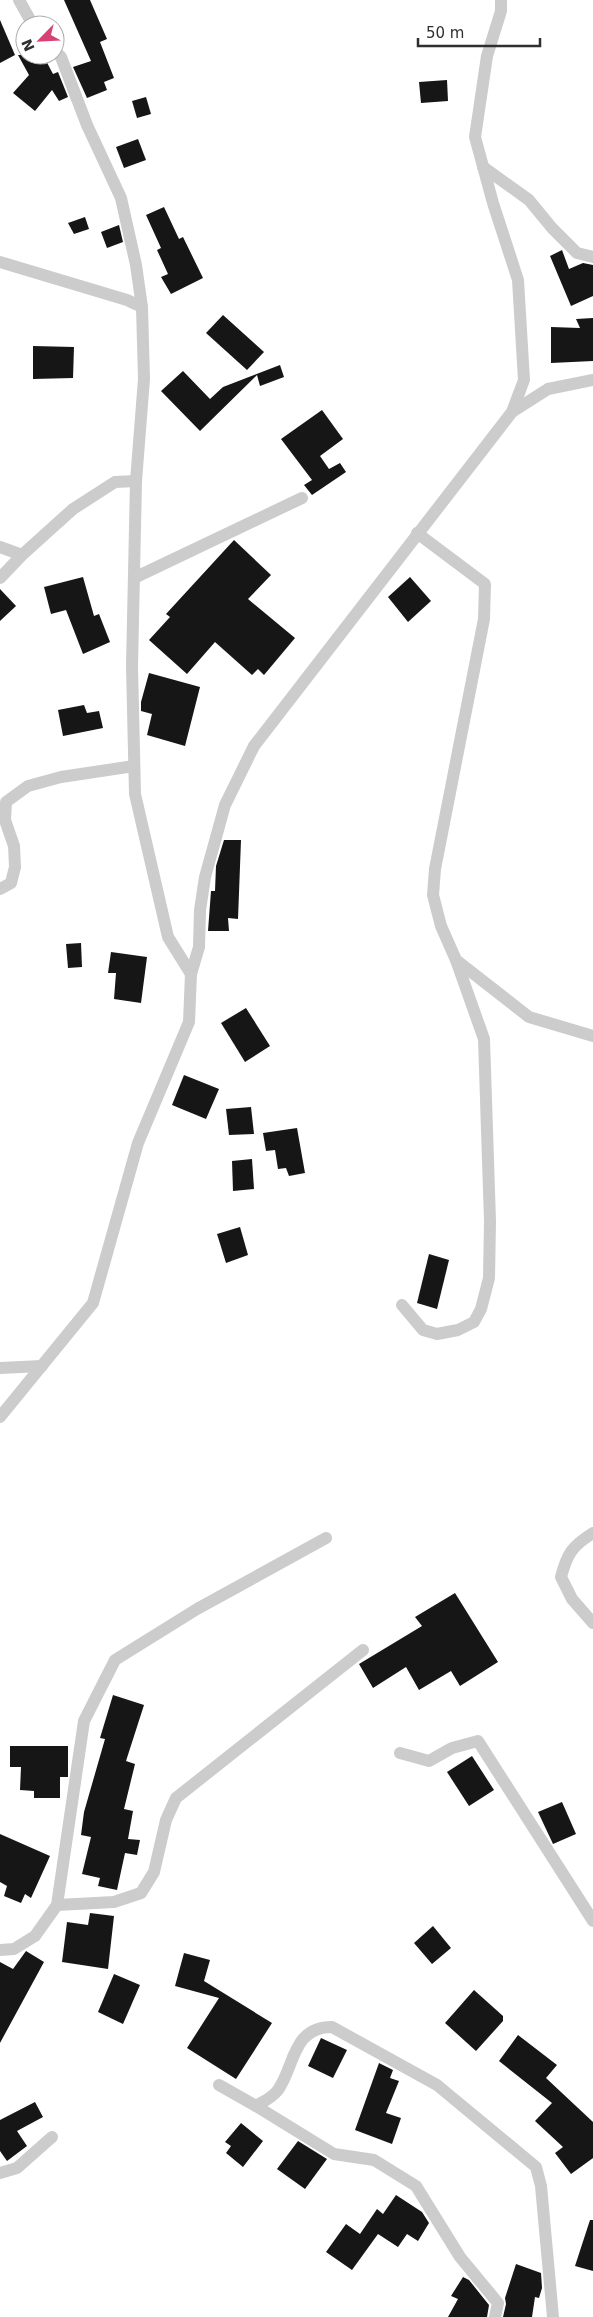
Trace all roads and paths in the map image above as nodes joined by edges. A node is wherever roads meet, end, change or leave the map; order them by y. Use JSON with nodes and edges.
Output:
{"nodes":[{"id":1,"x":18,"y":0,"type":"edge"},
{"id":2,"x":501,"y":0,"type":"edge"},
{"id":3,"x":27,"y":15,"type":"edge"},
{"id":4,"x":64,"y":65,"type":"edge"},
{"id":5,"x":483,"y":167,"type":"junction"},
{"id":6,"x":593,"y":257,"type":"edge"},
{"id":7,"x":0,"y":262,"type":"edge"},
{"id":8,"x":142,"y":307,"type":"junction"},
{"id":9,"x":593,"y":380,"type":"edge"},
{"id":10,"x":512,"y":412,"type":"junction"},
{"id":11,"x":136,"y":481,"type":"junction"},
{"id":12,"x":302,"y":498,"type":"dead end"},
{"id":13,"x":417,"y":533,"type":"junction"},
{"id":14,"x":0,"y":547,"type":"edge"},
{"id":15,"x":22,"y":555,"type":"junction"},
{"id":16,"x":0,"y":578,"type":"edge"},
{"id":17,"x":134,"y":578,"type":"junction"},
{"id":18,"x":134,"y":766,"type":"junction"},
{"id":19,"x":0,"y":890,"type":"edge"},
{"id":20,"x":456,"y":960,"type":"junction"},
{"id":21,"x":191,"y":974,"type":"junction"},
{"id":22,"x":593,"y":1036,"type":"edge"},
{"id":23,"x":402,"y":1305,"type":"dead end"},
{"id":24,"x":42,"y":1366,"type":"junction"},
{"id":25,"x":0,"y":1368,"type":"edge"},
{"id":26,"x":0,"y":1414,"type":"edge"},
{"id":27,"x":593,"y":1533,"type":"edge"},
{"id":28,"x":326,"y":1538,"type":"dead end"},
{"id":29,"x":593,"y":1622,"type":"edge"},
{"id":30,"x":363,"y":1650,"type":"dead end"},
{"id":31,"x":400,"y":1753,"type":"dead end"},
{"id":32,"x":57,"y":1905,"type":"junction"},
{"id":33,"x":593,"y":1921,"type":"edge"},
{"id":34,"x":0,"y":1950,"type":"edge"},
{"id":35,"x":219,"y":2085,"type":"dead end"},
{"id":36,"x":256,"y":2106,"type":"junction"},
{"id":37,"x":52,"y":2137,"type":"dead end"},
{"id":38,"x":0,"y":2172,"type":"edge"},
{"id":39,"x":495,"y":2317,"type":"edge"},
{"id":40,"x":552,"y":2317,"type":"edge"}],
"edges":[{"from":1,"to":3,"type":"street"},
{"from":2,"to":5,"type":"street"},
{"from":4,"to":8,"type":"street"},
{"from":5,"to":6,"type":"street"},
{"from":5,"to":10,"type":"street"},
{"from":7,"to":8,"type":"street"},
{"from":8,"to":11,"type":"street"},
{"from":9,"to":10,"type":"street"},
{"from":10,"to":13,"type":"street"},
{"from":11,"to":15,"type":"street"},
{"from":11,"to":17,"type":"street"},
{"from":12,"to":17,"type":"street"},
{"from":13,"to":20,"type":"street"},
{"from":13,"to":21,"type":"street"},
{"from":14,"to":15,"type":"street"},
{"from":15,"to":16,"type":"street"},
{"from":17,"to":18,"type":"street"},
{"from":18,"to":19,"type":"street"},
{"from":18,"to":21,"type":"street"},
{"from":20,"to":22,"type":"street"},
{"from":20,"to":23,"type":"street"},
{"from":21,"to":24,"type":"street"},
{"from":24,"to":25,"type":"street"},
{"from":24,"to":26,"type":"street"},
{"from":27,"to":29,"type":"street"},
{"from":28,"to":32,"type":"street"},
{"from":30,"to":32,"type":"street"},
{"from":31,"to":33,"type":"street"},
{"from":32,"to":34,"type":"street"},
{"from":35,"to":36,"type":"street"},
{"from":36,"to":39,"type":"street"},
{"from":36,"to":40,"type":"street"},
{"from":37,"to":38,"type":"street"}]}
